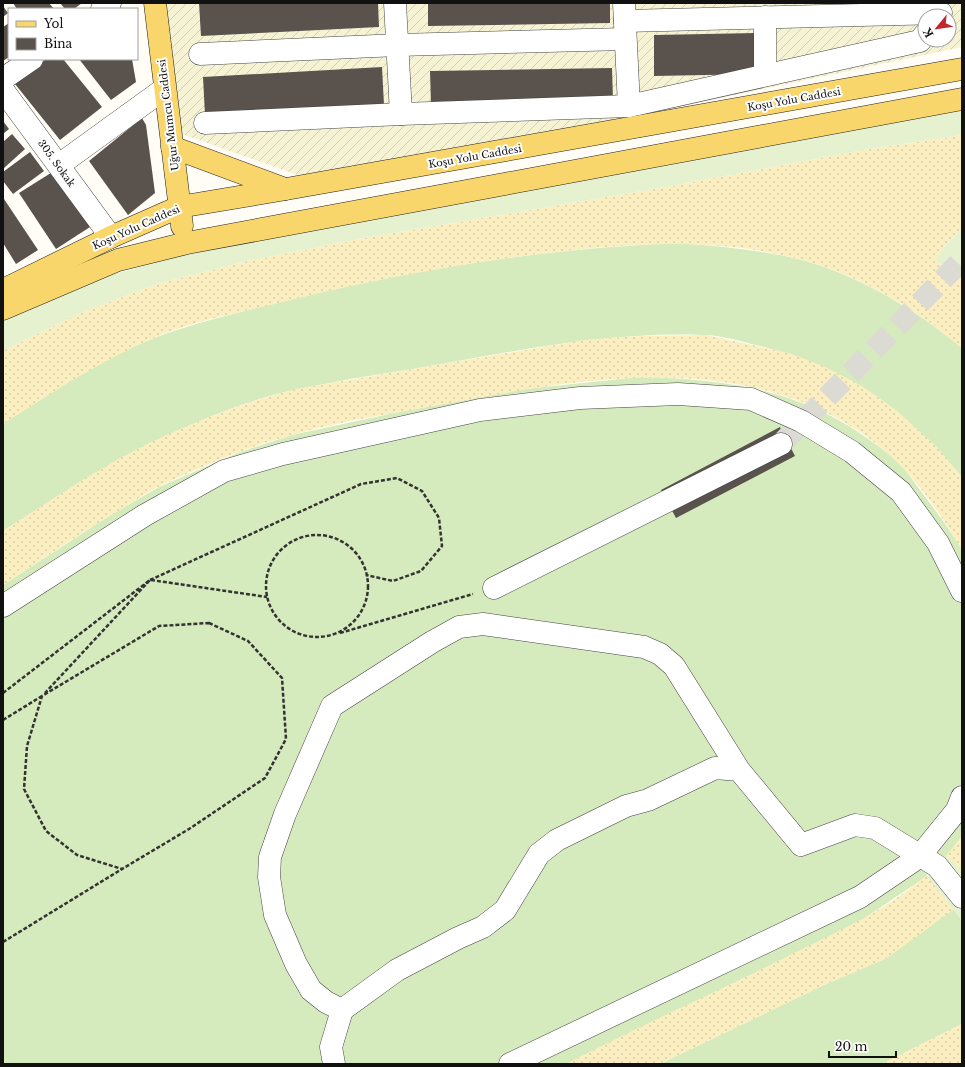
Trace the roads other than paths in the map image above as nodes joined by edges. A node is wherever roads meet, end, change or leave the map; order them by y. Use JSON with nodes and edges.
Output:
{"nodes":[{"id":1,"x":155,"y":3,"type":"edge"},
{"id":2,"x":395,"y":3,"type":"edge"},
{"id":3,"x":897,"y":8,"type":"edge"},
{"id":4,"x":917,"y":9,"type":"edge"},
{"id":5,"x":764,"y":17,"type":"junction"},
{"id":6,"x":625,"y":21,"type":"edge"},
{"id":7,"x":917,"y":42,"type":"edge"},
{"id":8,"x":398,"y":45,"type":"junction"},
{"id":9,"x":200,"y":54,"type":"dead end"},
{"id":10,"x":31,"y":60,"type":"edge"},
{"id":11,"x":962,"y":69,"type":"edge"},
{"id":12,"x":765,"y":75,"type":"junction"},
{"id":13,"x":3,"y":79,"type":"edge"},
{"id":14,"x":164,"y":89,"type":"junction"},
{"id":15,"x":3,"y":90,"type":"edge"},
{"id":16,"x":962,"y":99,"type":"edge"},
{"id":17,"x":629,"y":106,"type":"junction"},
{"id":18,"x":401,"y":114,"type":"junction"},
{"id":19,"x":205,"y":123,"type":"dead end"},
{"id":20,"x":172,"y":147,"type":"junction"},
{"id":21,"x":59,"y":165,"type":"junction"},
{"id":22,"x":286,"y":189,"type":"junction"},
{"id":23,"x":180,"y":216,"type":"junction"},
{"id":24,"x":111,"y":237,"type":"junction"},
{"id":25,"x":219,"y":237,"type":"junction"},
{"id":26,"x":118,"y":260,"type":"junction"},
{"id":27,"x":3,"y":290,"type":"edge"},
{"id":28,"x":3,"y":310,"type":"edge"},
{"id":29,"x":781,"y":444,"type":"tunnel mouth"},
{"id":30,"x":494,"y":588,"type":"road end"},
{"id":31,"x":962,"y":591,"type":"edge"},
{"id":32,"x":3,"y":606,"type":"edge"},
{"id":33,"x":739,"y":770,"type":"junction"},
{"id":34,"x":962,"y":797,"type":"edge"},
{"id":35,"x":919,"y":857,"type":"junction"},
{"id":36,"x":962,"y":897,"type":"edge"},
{"id":37,"x":342,"y":1010,"type":"junction"},
{"id":38,"x":334,"y":1064,"type":"edge"},
{"id":39,"x":510,"y":1064,"type":"edge"}],
"edges":[{"from":1,"to":14,"type":"main road","name":"Uğur Mumcu Caddesi"},
{"from":2,"to":8,"type":"street"},
{"from":3,"to":4,"type":"street"},
{"from":3,"to":5,"type":"street"},
{"from":5,"to":6,"type":"street"},
{"from":5,"to":12,"type":"street"},
{"from":6,"to":8,"type":"street"},
{"from":6,"to":17,"type":"street"},
{"from":7,"to":12,"type":"street"},
{"from":8,"to":9,"type":"street"},
{"from":8,"to":18,"type":"street"},
{"from":10,"to":13,"type":"street"},
{"from":11,"to":22,"type":"main road","name":"Koşu Yolu Caddesi"},
{"from":12,"to":17,"type":"street"},
{"from":14,"to":20,"type":"main road","name":"Uğur Mumcu Caddesi"},
{"from":14,"to":21,"type":"street"},
{"from":15,"to":21,"type":"street","name":"305. Sokak"},
{"from":16,"to":25,"type":"main road"},
{"from":17,"to":18,"type":"street"},
{"from":18,"to":19,"type":"street"},
{"from":20,"to":22,"type":"main road"},
{"from":20,"to":23,"type":"main road","name":"Uğur Mumcu Caddesi"},
{"from":21,"to":24,"type":"street","name":"305. Sokak"},
{"from":22,"to":23,"type":"main road","name":"Koşu Yolu Caddesi"},
{"from":23,"to":24,"type":"main road","name":"Koşu Yolu Caddesi"},
{"from":23,"to":25,"type":"main road"},
{"from":23,"to":26,"type":"main road"},
{"from":24,"to":27,"type":"main road","name":"Koşu Yolu Caddesi"},
{"from":25,"to":26,"type":"main road"},
{"from":26,"to":28,"type":"main road"},
{"from":29,"to":30,"type":"street"},
{"from":31,"to":32,"type":"street"},
{"from":33,"to":35,"type":"street"},
{"from":33,"to":37,"type":"street"},
{"from":33,"to":37,"type":"street"},
{"from":34,"to":35,"type":"street"},
{"from":35,"to":36,"type":"street"},
{"from":35,"to":39,"type":"street"},
{"from":37,"to":38,"type":"street"}]}
